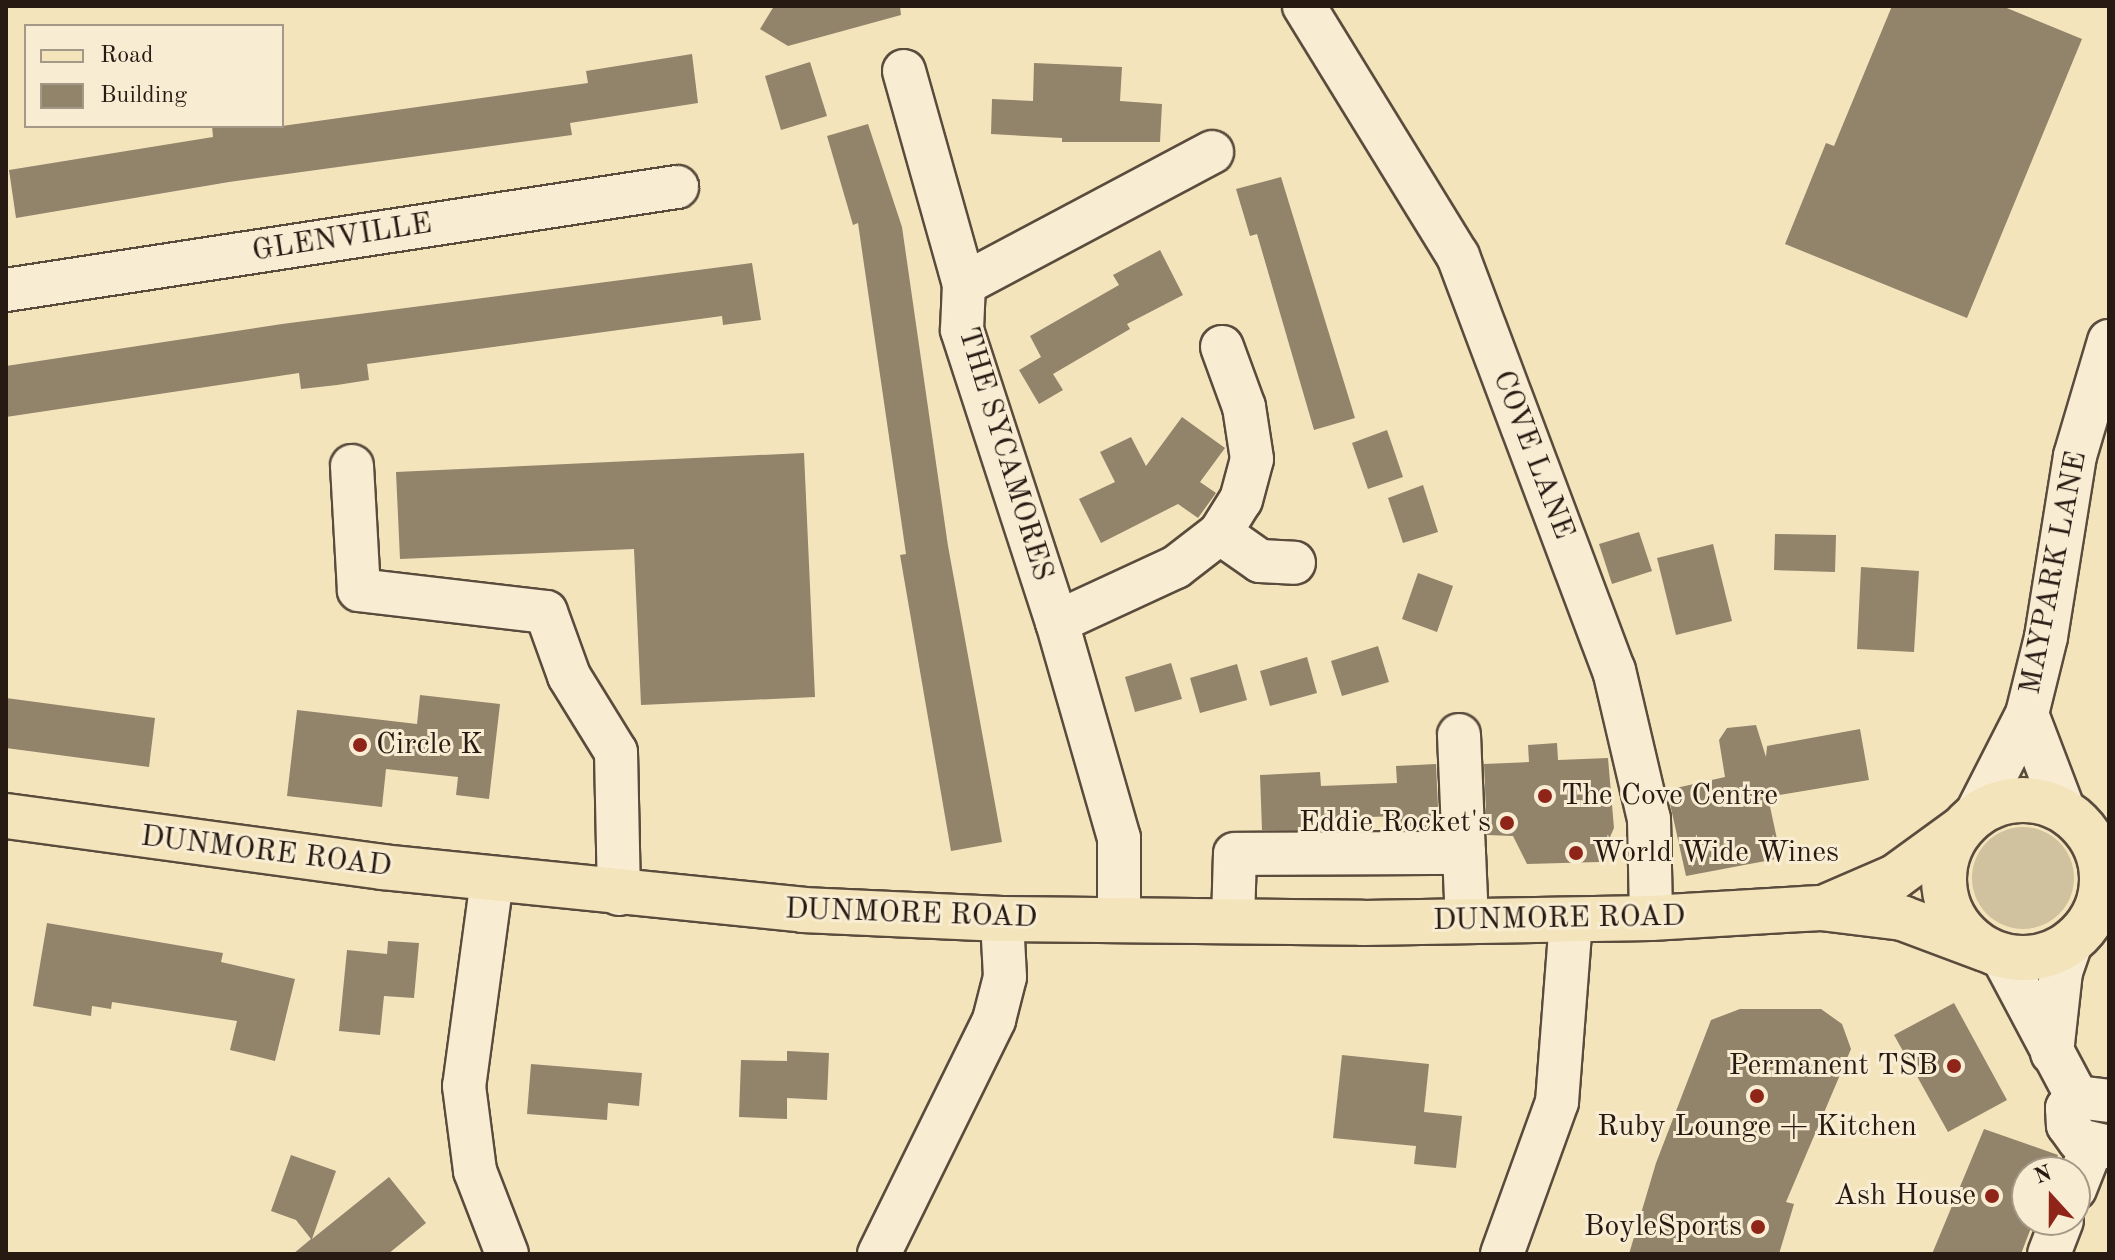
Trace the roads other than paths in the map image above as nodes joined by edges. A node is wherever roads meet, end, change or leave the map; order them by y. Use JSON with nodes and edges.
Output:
{"nodes":[{"id":1,"x":1310,"y":16,"type":"edge"},
{"id":2,"x":904,"y":71,"type":"dead end"},
{"id":3,"x":1212,"y":152,"type":"dead end"},
{"id":4,"x":677,"y":187,"type":"dead end"},
{"id":5,"x":964,"y":284,"type":"junction"},
{"id":6,"x":6,"y":290,"type":"edge"},
{"id":7,"x":2109,"y":341,"type":"edge"},
{"id":8,"x":1222,"y":347,"type":"dead end"},
{"id":9,"x":2095,"y":429,"type":"edge"},
{"id":10,"x":352,"y":466,"type":"dead end"},
{"id":11,"x":1220,"y":533,"type":"junction"},
{"id":12,"x":1294,"y":563,"type":"dead end"},
{"id":13,"x":1057,"y":622,"type":"junction"},
{"id":14,"x":2027,"y":714,"type":"junction"},
{"id":15,"x":1459,"y":735,"type":"dead end"},
{"id":16,"x":6,"y":816,"type":"edge"},
{"id":17,"x":2083,"y":821,"type":"edge"},
{"id":18,"x":1969,"y":822,"type":"junction"},
{"id":19,"x":1464,"y":853,"type":"junction"},
{"id":20,"x":492,"y":880,"type":"junction"},
{"id":21,"x":619,"y":894,"type":"junction"},
{"id":22,"x":1821,"y":908,"type":"junction"},
{"id":23,"x":1651,"y":918,"type":"junction"},
{"id":24,"x":1002,"y":919,"type":"junction"},
{"id":25,"x":1119,"y":920,"type":"junction"},
{"id":26,"x":1571,"y":920,"type":"junction"},
{"id":27,"x":1233,"y":921,"type":"junction"},
{"id":28,"x":1467,"y":921,"type":"junction"},
{"id":29,"x":2088,"y":927,"type":"edge"},
{"id":30,"x":1993,"y":953,"type":"junction"},
{"id":31,"x":2052,"y":1053,"type":"junction"},
{"id":32,"x":2093,"y":1099,"type":"edge"},
{"id":33,"x":2101,"y":1146,"type":"edge"},
{"id":34,"x":507,"y":1254,"type":"edge"},
{"id":35,"x":879,"y":1254,"type":"edge"},
{"id":36,"x":1502,"y":1254,"type":"edge"}],
"edges":[{"from":1,"to":23,"type":"street","name":"COVE LANE"},
{"from":2,"to":5,"type":"street","name":"THE SYCAMORES"},
{"from":3,"to":5,"type":"street","name":"THE SYCAMORES"},
{"from":4,"to":6,"type":"street","name":"GLENVILLE"},
{"from":5,"to":13,"type":"street","name":"THE SYCAMORES"},
{"from":7,"to":9,"type":"street","name":"MAYPARK LANE"},
{"from":8,"to":11,"type":"street","name":"THE SYCAMORES"},
{"from":9,"to":14,"type":"street","name":"MAYPARK LANE"},
{"from":10,"to":21,"type":"street"},
{"from":11,"to":12,"type":"street"},
{"from":11,"to":13,"type":"street","name":"THE SYCAMORES"},
{"from":13,"to":25,"type":"street","name":"THE SYCAMORES"},
{"from":14,"to":17,"type":"street"},
{"from":14,"to":18,"type":"street","name":"MAYPARK LANE"},
{"from":15,"to":19,"type":"street"},
{"from":16,"to":20,"type":"main road","name":"DUNMORE ROAD"},
{"from":17,"to":18,"type":"main road"},
{"from":17,"to":29,"type":"main road"},
{"from":18,"to":22,"type":"main road","name":"DUNMORE ROAD"},
{"from":18,"to":30,"type":"main road"},
{"from":19,"to":27,"type":"street"},
{"from":19,"to":28,"type":"street"},
{"from":20,"to":21,"type":"main road","name":"DUNMORE ROAD"},
{"from":20,"to":34,"type":"street"},
{"from":21,"to":24,"type":"main road","name":"DUNMORE ROAD"},
{"from":22,"to":23,"type":"main road","name":"DUNMORE ROAD"},
{"from":22,"to":30,"type":"main road","name":"DUNMORE ROAD"},
{"from":23,"to":26,"type":"main road","name":"DUNMORE ROAD"},
{"from":24,"to":25,"type":"main road","name":"DUNMORE ROAD"},
{"from":24,"to":35,"type":"street"},
{"from":25,"to":27,"type":"main road","name":"DUNMORE ROAD"},
{"from":26,"to":28,"type":"main road","name":"DUNMORE ROAD"},
{"from":26,"to":36,"type":"street"},
{"from":27,"to":28,"type":"main road","name":"DUNMORE ROAD"},
{"from":29,"to":30,"type":"main road"},
{"from":29,"to":31,"type":"street"},
{"from":30,"to":31,"type":"street"},
{"from":31,"to":32,"type":"street"},
{"from":32,"to":33,"type":"street"}]}
